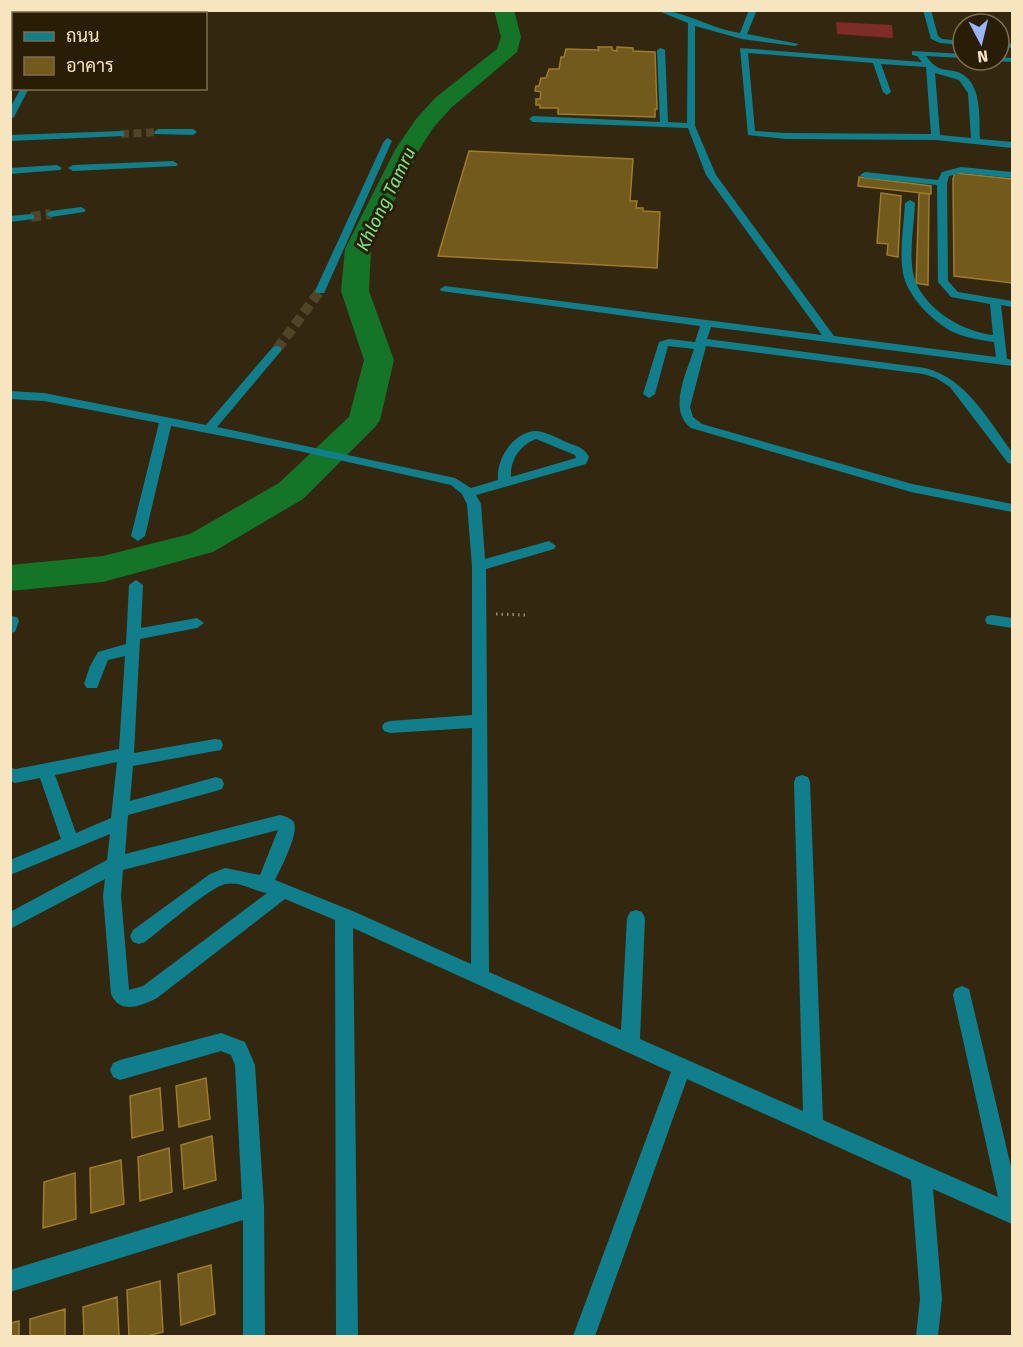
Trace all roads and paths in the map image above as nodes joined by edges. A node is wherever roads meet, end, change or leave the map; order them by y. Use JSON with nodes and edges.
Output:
{"nodes":[{"id":1,"x":659,"y":10,"type":"edge"},
{"id":2,"x":753,"y":10,"type":"edge"},
{"id":3,"x":927,"y":10,"type":"edge"},
{"id":4,"x":690,"y":24,"type":"junction"},
{"id":5,"x":742,"y":38,"type":"junction"},
{"id":6,"x":951,"y":42,"type":"edge"},
{"id":7,"x":806,"y":45,"type":"dead end"},
{"id":8,"x":661,"y":50,"type":"dead end"},
{"id":9,"x":951,"y":55,"type":"edge"},
{"id":10,"x":876,"y":61,"type":"junction"},
{"id":11,"x":930,"y":67,"type":"junction"},
{"id":12,"x":24,"y":90,"type":"edge"},
{"id":13,"x":887,"y":92,"type":"dead end"},
{"id":14,"x":13,"y":106,"type":"edge"},
{"id":15,"x":10,"y":117,"type":"edge"},
{"id":16,"x":533,"y":118,"type":"dead end"},
{"id":17,"x":664,"y":124,"type":"junction"},
{"id":18,"x":691,"y":126,"type":"junction"},
{"id":19,"x":158,"y":132,"type":"tunnel mouth"},
{"id":20,"x":192,"y":132,"type":"dead end"},
{"id":21,"x":121,"y":134,"type":"tunnel mouth"},
{"id":22,"x":936,"y":137,"type":"junction"},
{"id":23,"x":10,"y":138,"type":"edge"},
{"id":24,"x":388,"y":141,"type":"dead end"},
{"id":25,"x":976,"y":141,"type":"junction"},
{"id":26,"x":1012,"y":145,"type":"edge"},
{"id":27,"x":173,"y":164,"type":"dead end"},
{"id":28,"x":57,"y":168,"type":"dead end"},
{"id":29,"x":73,"y":168,"type":"dead end"},
{"id":30,"x":10,"y":171,"type":"edge"},
{"id":31,"x":865,"y":175,"type":"dead end"},
{"id":32,"x":1012,"y":175,"type":"edge"},
{"id":33,"x":942,"y":183,"type":"junction"},
{"id":34,"x":910,"y":203,"type":"dead end"},
{"id":35,"x":81,"y":210,"type":"dead end"},
{"id":36,"x":51,"y":214,"type":"tunnel mouth"},
{"id":37,"x":31,"y":217,"type":"tunnel mouth"},
{"id":38,"x":10,"y":219,"type":"edge"},
{"id":39,"x":445,"y":288,"type":"dead end"},
{"id":40,"x":320,"y":291,"type":"tunnel mouth"},
{"id":41,"x":995,"y":302,"type":"junction"},
{"id":42,"x":1012,"y":304,"type":"edge"},
{"id":43,"x":706,"y":324,"type":"junction"},
{"id":44,"x":998,"y":339,"type":"junction"},
{"id":45,"x":831,"y":340,"type":"junction"},
{"id":46,"x":701,"y":344,"type":"junction"},
{"id":47,"x":277,"y":349,"type":"tunnel mouth"},
{"id":48,"x":1007,"y":363,"type":"edge"},
{"id":49,"x":649,"y":394,"type":"dead end"},
{"id":50,"x":10,"y":395,"type":"edge"},
{"id":51,"x":166,"y":420,"type":"junction"},
{"id":52,"x":209,"y":429,"type":"junction"},
{"id":53,"x":1012,"y":460,"type":"edge"},
{"id":54,"x":504,"y":483,"type":"junction"},
{"id":55,"x":468,"y":494,"type":"junction"},
{"id":56,"x":1012,"y":508,"type":"edge"},
{"id":57,"x":138,"y":536,"type":"dead end"},
{"id":58,"x":549,"y":546,"type":"dead end"},
{"id":59,"x":479,"y":566,"type":"junction"},
{"id":60,"x":136,"y":585,"type":"dead end"},
{"id":61,"x":480,"y":612,"type":"junction"},
{"id":62,"x":526,"y":615,"type":"dead end"},
{"id":63,"x":992,"y":620,"type":"dead end"},
{"id":64,"x":197,"y":623,"type":"dead end"},
{"id":65,"x":1012,"y":623,"type":"edge"},
{"id":66,"x":133,"y":642,"type":"junction"},
{"id":67,"x":92,"y":684,"type":"dead end"},
{"id":68,"x":479,"y":721,"type":"junction"},
{"id":69,"x":390,"y":727,"type":"dead end"},
{"id":70,"x":215,"y":745,"type":"dead end"},
{"id":71,"x":126,"y":758,"type":"junction"},
{"id":72,"x":45,"y":770,"type":"junction"},
{"id":73,"x":10,"y":774,"type":"edge"},
{"id":74,"x":802,"y":782,"type":"dead end"},
{"id":75,"x":216,"y":784,"type":"dead end"},
{"id":76,"x":120,"y":816,"type":"junction"},
{"id":77,"x":71,"y":842,"type":"junction"},
{"id":78,"x":116,"y":864,"type":"junction"},
{"id":79,"x":10,"y":868,"type":"edge"},
{"id":80,"x":264,"y":885,"type":"junction"},
{"id":81,"x":282,"y":891,"type":"junction"},
{"id":82,"x":344,"y":917,"type":"junction"},
{"id":83,"x":636,"y":918,"type":"dead end"},
{"id":84,"x":10,"y":921,"type":"edge"},
{"id":85,"x":139,"y":936,"type":"dead end"},
{"id":86,"x":480,"y":977,"type":"junction"},
{"id":87,"x":962,"y":995,"type":"dead end"},
{"id":88,"x":630,"y":1044,"type":"junction"},
{"id":89,"x":682,"y":1067,"type":"junction"},
{"id":90,"x":120,"y":1070,"type":"dead end"},
{"id":91,"x":813,"y":1125,"type":"junction"},
{"id":92,"x":921,"y":1173,"type":"junction"},
{"id":93,"x":253,"y":1206,"type":"junction"},
{"id":94,"x":1012,"y":1214,"type":"edge"},
{"id":95,"x":10,"y":1281,"type":"edge"},
{"id":96,"x":254,"y":1336,"type":"edge"},
{"id":97,"x":347,"y":1336,"type":"edge"},
{"id":98,"x":584,"y":1336,"type":"edge"},
{"id":99,"x":927,"y":1336,"type":"edge"}],
"edges":[{"from":1,"to":4,"type":"street"},
{"from":2,"to":5,"type":"street"},
{"from":3,"to":6,"type":"street"},
{"from":4,"to":5,"type":"street"},
{"from":4,"to":18,"type":"street"},
{"from":5,"to":7,"type":"street"},
{"from":8,"to":17,"type":"street"},
{"from":9,"to":11,"type":"street"},
{"from":10,"to":11,"type":"street"},
{"from":10,"to":13,"type":"street"},
{"from":10,"to":22,"type":"street"},
{"from":11,"to":22,"type":"street"},
{"from":11,"to":25,"type":"street"},
{"from":12,"to":14,"type":"street"},
{"from":14,"to":15,"type":"street"},
{"from":16,"to":17,"type":"street"},
{"from":17,"to":18,"type":"street"},
{"from":18,"to":45,"type":"street"},
{"from":19,"to":20,"type":"street"},
{"from":21,"to":23,"type":"street"},
{"from":22,"to":25,"type":"street"},
{"from":24,"to":40,"type":"street"},
{"from":25,"to":26,"type":"street"},
{"from":27,"to":29,"type":"street"},
{"from":28,"to":30,"type":"street"},
{"from":31,"to":33,"type":"street"},
{"from":32,"to":33,"type":"street"},
{"from":33,"to":41,"type":"street"},
{"from":34,"to":44,"type":"street"},
{"from":35,"to":36,"type":"street"},
{"from":37,"to":38,"type":"street"},
{"from":39,"to":43,"type":"street"},
{"from":41,"to":42,"type":"street"},
{"from":41,"to":44,"type":"street"},
{"from":43,"to":45,"type":"street"},
{"from":43,"to":46,"type":"street"},
{"from":44,"to":48,"type":"street"},
{"from":45,"to":48,"type":"street"},
{"from":46,"to":49,"type":"street"},
{"from":46,"to":53,"type":"street"},
{"from":46,"to":56,"type":"street"},
{"from":47,"to":52,"type":"street"},
{"from":50,"to":51,"type":"street"},
{"from":51,"to":52,"type":"street"},
{"from":51,"to":57,"type":"street"},
{"from":52,"to":55,"type":"street"},
{"from":54,"to":54,"type":"street"},
{"from":54,"to":55,"type":"street"},
{"from":55,"to":59,"type":"street"},
{"from":58,"to":59,"type":"street"},
{"from":59,"to":61,"type":"street"},
{"from":60,"to":66,"type":"street"},
{"from":61,"to":62,"type":"path"},
{"from":61,"to":68,"type":"street"},
{"from":63,"to":65,"type":"street"},
{"from":64,"to":66,"type":"street"},
{"from":66,"to":67,"type":"street"},
{"from":66,"to":71,"type":"street"},
{"from":68,"to":69,"type":"street"},
{"from":68,"to":86,"type":"street"},
{"from":70,"to":71,"type":"street"},
{"from":71,"to":72,"type":"street"},
{"from":71,"to":76,"type":"street"},
{"from":72,"to":73,"type":"street"},
{"from":72,"to":77,"type":"street"},
{"from":74,"to":91,"type":"street"},
{"from":75,"to":76,"type":"street"},
{"from":76,"to":77,"type":"street"},
{"from":76,"to":78,"type":"street"},
{"from":77,"to":79,"type":"street"},
{"from":78,"to":80,"type":"street"},
{"from":78,"to":81,"type":"street"},
{"from":78,"to":84,"type":"street"},
{"from":80,"to":81,"type":"street"},
{"from":80,"to":85,"type":"street"},
{"from":81,"to":82,"type":"street"},
{"from":82,"to":86,"type":"street"},
{"from":82,"to":97,"type":"street"},
{"from":83,"to":88,"type":"street"},
{"from":86,"to":88,"type":"street"},
{"from":87,"to":94,"type":"street"},
{"from":88,"to":89,"type":"street"},
{"from":89,"to":91,"type":"street"},
{"from":89,"to":98,"type":"street"},
{"from":90,"to":93,"type":"street"},
{"from":91,"to":92,"type":"street"},
{"from":92,"to":94,"type":"street"},
{"from":92,"to":99,"type":"street"},
{"from":93,"to":95,"type":"street"},
{"from":93,"to":96,"type":"street"}]}
